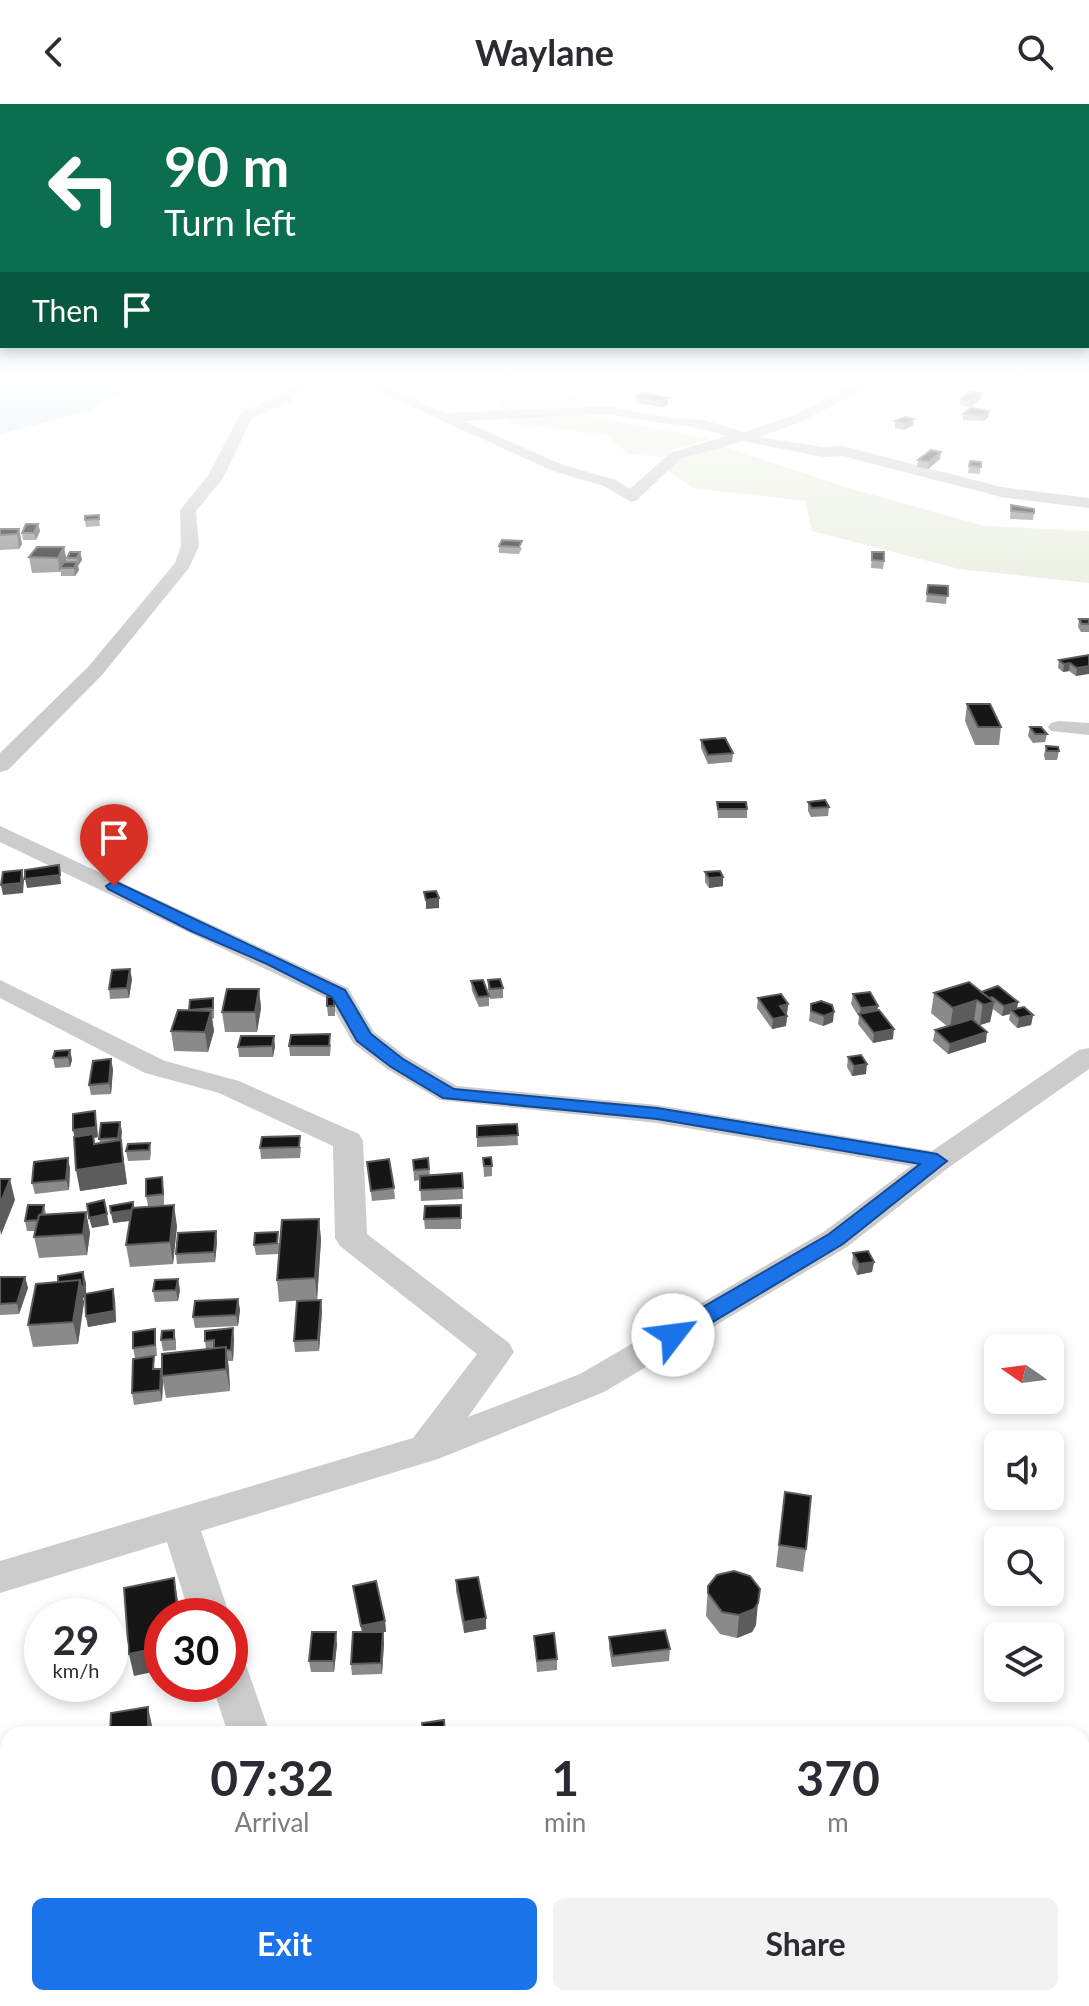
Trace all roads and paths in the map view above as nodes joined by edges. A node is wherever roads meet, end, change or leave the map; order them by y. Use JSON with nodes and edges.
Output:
{"nodes":[{"id":1,"x":219,"y":471,"type":"edge"},
{"id":2,"x":568,"y":471,"type":"edge"},
{"id":3,"x":658,"y":471,"type":"edge"},
{"id":4,"x":911,"y":471,"type":"edge"},
{"id":5,"x":1089,"y":503,"type":"edge"},
{"id":6,"x":1058,"y":727,"type":"dead end"},
{"id":7,"x":1089,"y":729,"type":"edge"},
{"id":8,"x":0,"y":765,"type":"edge"},
{"id":9,"x":0,"y":833,"type":"edge"},
{"id":10,"x":0,"y":988,"type":"edge"},
{"id":11,"x":1089,"y":1056,"type":"edge"},
{"id":12,"x":937,"y":1161,"type":"junction"},
{"id":13,"x":424,"y":1449,"type":"junction"},
{"id":14,"x":180,"y":1524,"type":"junction"},
{"id":15,"x":0,"y":1577,"type":"edge"},
{"id":16,"x":204,"y":1598,"type":"edge"},
{"id":17,"x":239,"y":1702,"type":"edge"},
{"id":18,"x":246,"y":1726,"type":"edge"}],
"edges":[{"from":1,"to":8,"type":"street"},
{"from":2,"to":3,"type":"street"},
{"from":4,"to":5,"type":"street"},
{"from":6,"to":7,"type":"street"},
{"from":9,"to":12,"type":"street"},
{"from":10,"to":13,"type":"street"},
{"from":11,"to":12,"type":"street"},
{"from":12,"to":13,"type":"street"},
{"from":13,"to":14,"type":"street"},
{"from":14,"to":15,"type":"street"},
{"from":14,"to":16,"type":"street"},
{"from":17,"to":18,"type":"street"}]}
